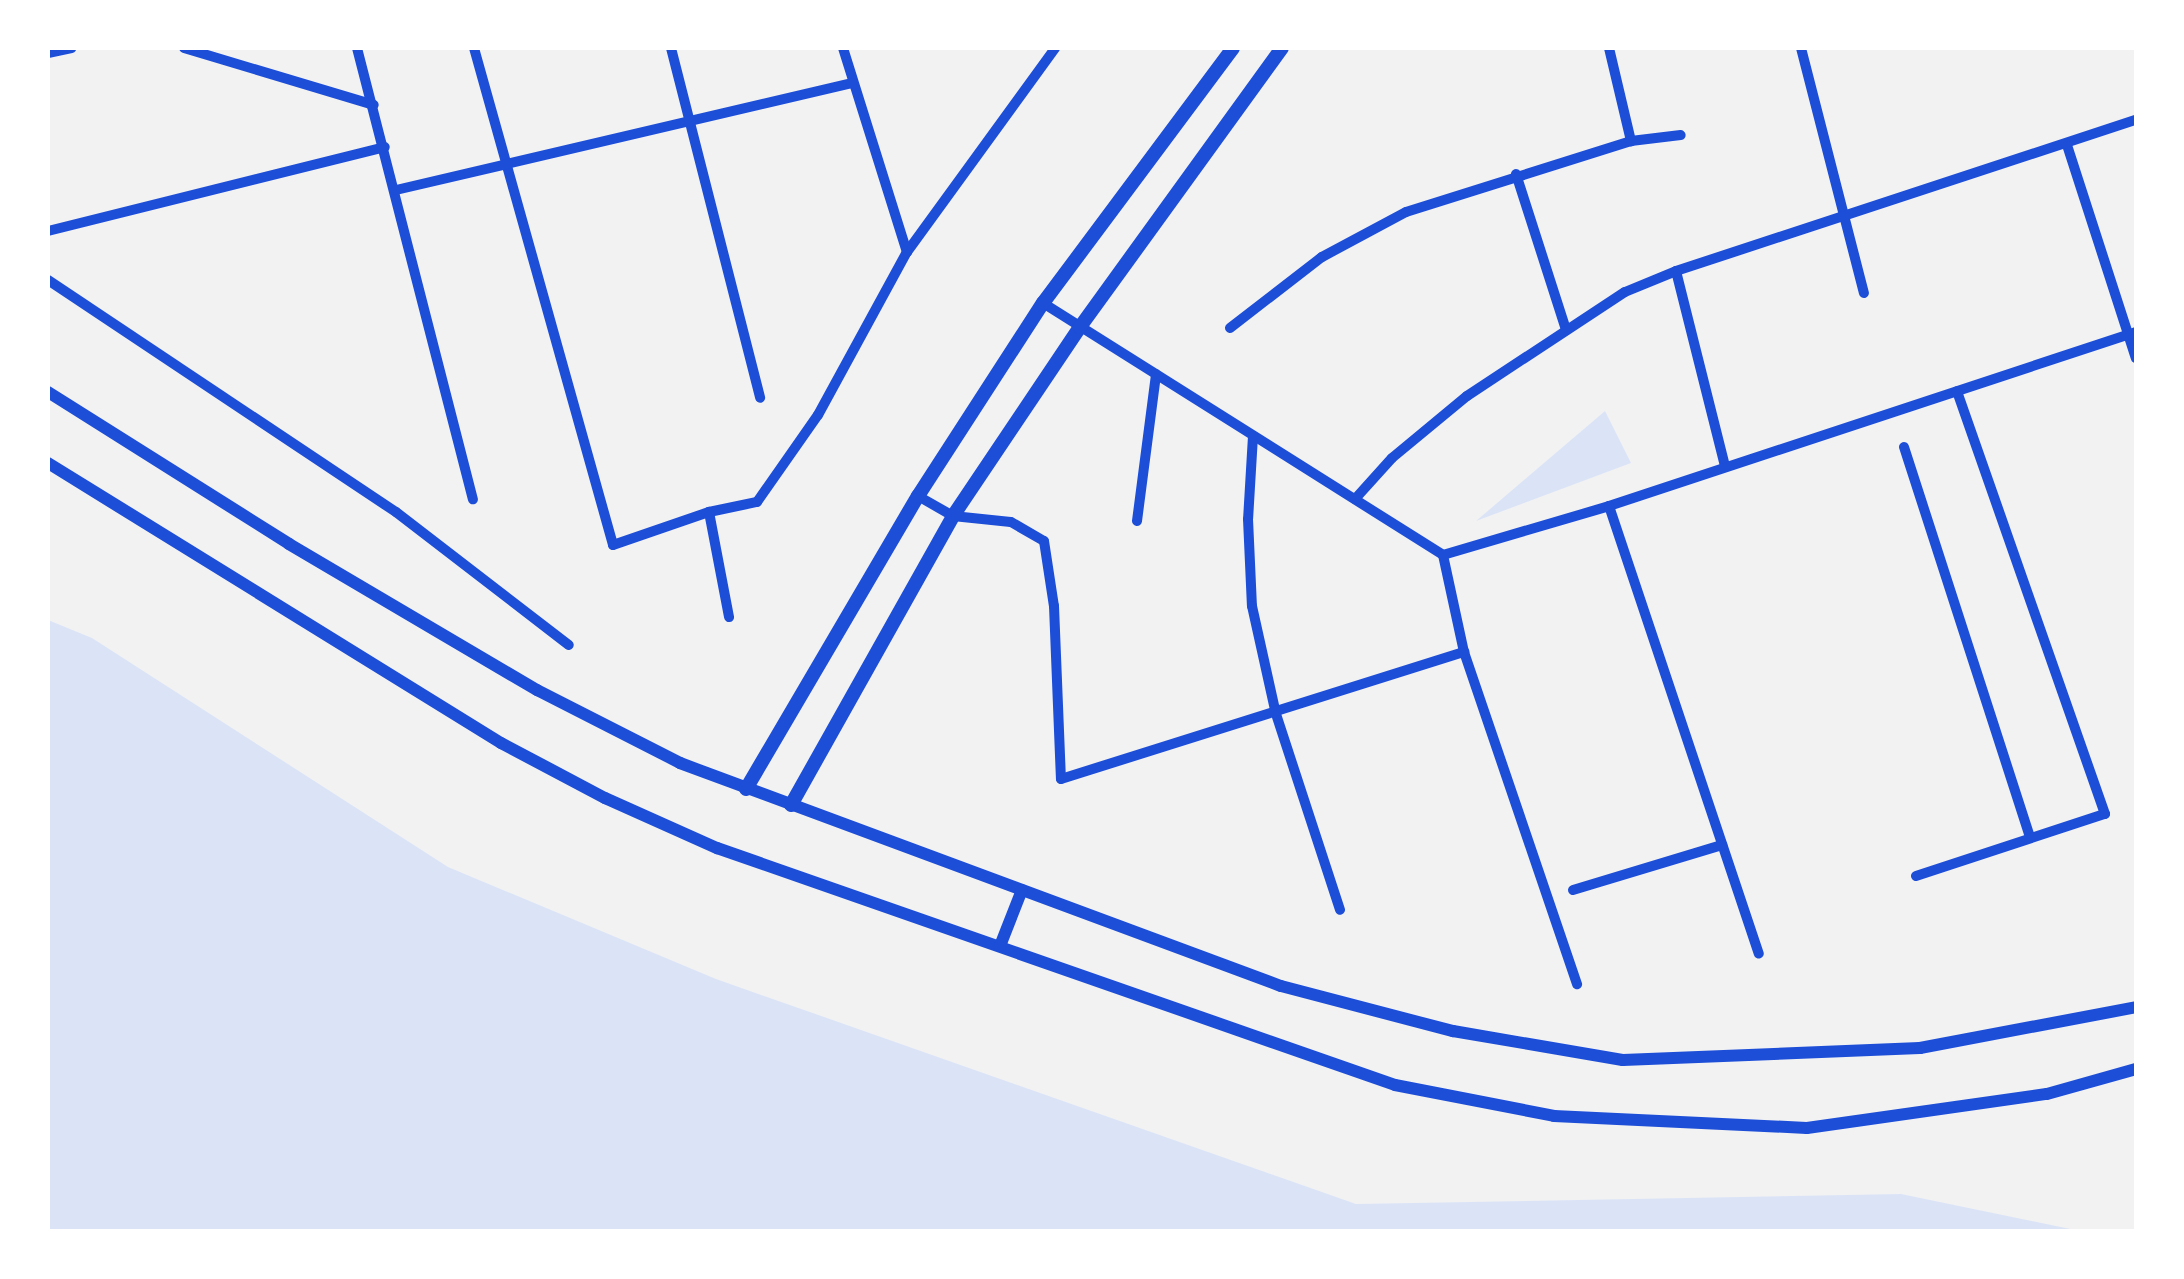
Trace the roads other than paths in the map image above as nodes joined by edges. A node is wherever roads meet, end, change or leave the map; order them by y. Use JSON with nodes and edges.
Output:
{"nodes":[{"id":1,"x":71,"y":48,"type":"edge"},
{"id":2,"x":184,"y":48,"type":"edge"},
{"id":3,"x":357,"y":48,"type":"edge"},
{"id":4,"x":474,"y":48,"type":"edge"},
{"id":5,"x":670,"y":48,"type":"edge"},
{"id":6,"x":842,"y":48,"type":"edge"},
{"id":7,"x":1055,"y":48,"type":"edge"},
{"id":8,"x":1233,"y":48,"type":"edge"},
{"id":9,"x":1282,"y":48,"type":"edge"},
{"id":10,"x":1609,"y":48,"type":"edge"},
{"id":11,"x":1801,"y":48,"type":"edge"},
{"id":12,"x":48,"y":53,"type":"edge"},
{"id":13,"x":852,"y":83,"type":"junction"},
{"id":14,"x":374,"y":105,"type":"junction"},
{"id":15,"x":2136,"y":120,"type":"edge"},
{"id":16,"x":690,"y":121,"type":"junction"},
{"id":17,"x":1680,"y":135,"type":"dead end"},
{"id":18,"x":1631,"y":141,"type":"junction"},
{"id":19,"x":2067,"y":145,"type":"junction"},
{"id":20,"x":385,"y":147,"type":"junction"},
{"id":21,"x":505,"y":164,"type":"junction"},
{"id":22,"x":1516,"y":174,"type":"junction"},
{"id":23,"x":396,"y":190,"type":"junction"},
{"id":24,"x":1842,"y":216,"type":"junction"},
{"id":25,"x":48,"y":231,"type":"edge"},
{"id":26,"x":908,"y":252,"type":"junction"},
{"id":27,"x":1676,"y":271,"type":"junction"},
{"id":28,"x":48,"y":280,"type":"edge"},
{"id":29,"x":1864,"y":293,"type":"dead end"},
{"id":30,"x":1043,"y":303,"type":"junction"},
{"id":31,"x":1080,"y":327,"type":"junction"},
{"id":32,"x":1230,"y":328,"type":"dead end"},
{"id":33,"x":1566,"y":330,"type":"junction"},
{"id":34,"x":2132,"y":333,"type":"edge"},
{"id":35,"x":2136,"y":358,"type":"edge"},
{"id":36,"x":1156,"y":374,"type":"junction"},
{"id":37,"x":1956,"y":391,"type":"junction"},
{"id":38,"x":48,"y":392,"type":"edge"},
{"id":39,"x":760,"y":398,"type":"dead end"},
{"id":40,"x":1253,"y":436,"type":"junction"},
{"id":41,"x":1904,"y":447,"type":"dead end"},
{"id":42,"x":48,"y":463,"type":"edge"},
{"id":43,"x":1726,"y":466,"type":"junction"},
{"id":44,"x":918,"y":496,"type":"junction"},
{"id":45,"x":473,"y":498,"type":"dead end"},
{"id":46,"x":1355,"y":499,"type":"junction"},
{"id":47,"x":1609,"y":506,"type":"junction"},
{"id":48,"x":709,"y":512,"type":"junction"},
{"id":49,"x":952,"y":516,"type":"junction"},
{"id":50,"x":1136,"y":521,"type":"dead end"},
{"id":51,"x":1443,"y":555,"type":"junction"},
{"id":52,"x":729,"y":617,"type":"dead end"},
{"id":53,"x":569,"y":646,"type":"dead end"},
{"id":54,"x":1464,"y":652,"type":"junction"},
{"id":55,"x":1276,"y":714,"type":"junction"},
{"id":56,"x":746,"y":789,"type":"junction"},
{"id":57,"x":792,"y":805,"type":"junction"},
{"id":58,"x":2030,"y":837,"type":"junction"},
{"id":59,"x":1722,"y":845,"type":"junction"},
{"id":60,"x":1916,"y":876,"type":"dead end"},
{"id":61,"x":1022,"y":890,"type":"junction"},
{"id":62,"x":1574,"y":890,"type":"dead end"},
{"id":63,"x":1340,"y":910,"type":"dead end"},
{"id":64,"x":1000,"y":946,"type":"junction"},
{"id":65,"x":1759,"y":954,"type":"dead end"},
{"id":66,"x":1577,"y":984,"type":"dead end"},
{"id":67,"x":2136,"y":1007,"type":"edge"},
{"id":68,"x":2136,"y":1069,"type":"edge"}],
"edges":[{"from":1,"to":12,"type":"street"},
{"from":2,"to":14,"type":"street"},
{"from":3,"to":14,"type":"street"},
{"from":4,"to":21,"type":"street"},
{"from":5,"to":16,"type":"street"},
{"from":6,"to":13,"type":"street"},
{"from":7,"to":26,"type":"street"},
{"from":8,"to":30,"type":"main road"},
{"from":9,"to":31,"type":"main road"},
{"from":10,"to":18,"type":"street"},
{"from":11,"to":24,"type":"street"},
{"from":13,"to":16,"type":"street"},
{"from":13,"to":26,"type":"street"},
{"from":14,"to":20,"type":"street"},
{"from":15,"to":19,"type":"street"},
{"from":16,"to":21,"type":"street"},
{"from":16,"to":39,"type":"street"},
{"from":17,"to":18,"type":"street"},
{"from":18,"to":22,"type":"street"},
{"from":19,"to":24,"type":"street"},
{"from":19,"to":34,"type":"street"},
{"from":20,"to":23,"type":"street"},
{"from":20,"to":25,"type":"street"},
{"from":21,"to":23,"type":"street"},
{"from":21,"to":48,"type":"street"},
{"from":22,"to":32,"type":"street"},
{"from":22,"to":33,"type":"street"},
{"from":23,"to":45,"type":"street"},
{"from":24,"to":27,"type":"street"},
{"from":24,"to":29,"type":"street"},
{"from":26,"to":48,"type":"street"},
{"from":27,"to":33,"type":"street"},
{"from":27,"to":43,"type":"street"},
{"from":28,"to":53,"type":"street"},
{"from":30,"to":31,"type":"street"},
{"from":30,"to":44,"type":"main road"},
{"from":31,"to":36,"type":"street"},
{"from":31,"to":49,"type":"main road"},
{"from":33,"to":46,"type":"street"},
{"from":34,"to":35,"type":"street"},
{"from":34,"to":37,"type":"street"},
{"from":36,"to":40,"type":"street"},
{"from":36,"to":50,"type":"street"},
{"from":37,"to":43,"type":"street"},
{"from":37,"to":58,"type":"street"},
{"from":38,"to":56,"type":"street"},
{"from":40,"to":46,"type":"street"},
{"from":40,"to":55,"type":"street"},
{"from":41,"to":58,"type":"street"},
{"from":42,"to":64,"type":"street"},
{"from":43,"to":47,"type":"street"},
{"from":44,"to":49,"type":"street"},
{"from":44,"to":56,"type":"main road"},
{"from":46,"to":51,"type":"street"},
{"from":47,"to":51,"type":"street"},
{"from":47,"to":59,"type":"street"},
{"from":48,"to":52,"type":"street"},
{"from":49,"to":55,"type":"street"},
{"from":49,"to":57,"type":"main road"},
{"from":51,"to":54,"type":"street"},
{"from":54,"to":55,"type":"street"},
{"from":54,"to":66,"type":"street"},
{"from":55,"to":63,"type":"street"},
{"from":56,"to":57,"type":"street"},
{"from":57,"to":61,"type":"street"},
{"from":58,"to":60,"type":"street"},
{"from":59,"to":62,"type":"street"},
{"from":59,"to":65,"type":"street"},
{"from":61,"to":64,"type":"street"},
{"from":61,"to":67,"type":"street"},
{"from":64,"to":68,"type":"street"}]}
